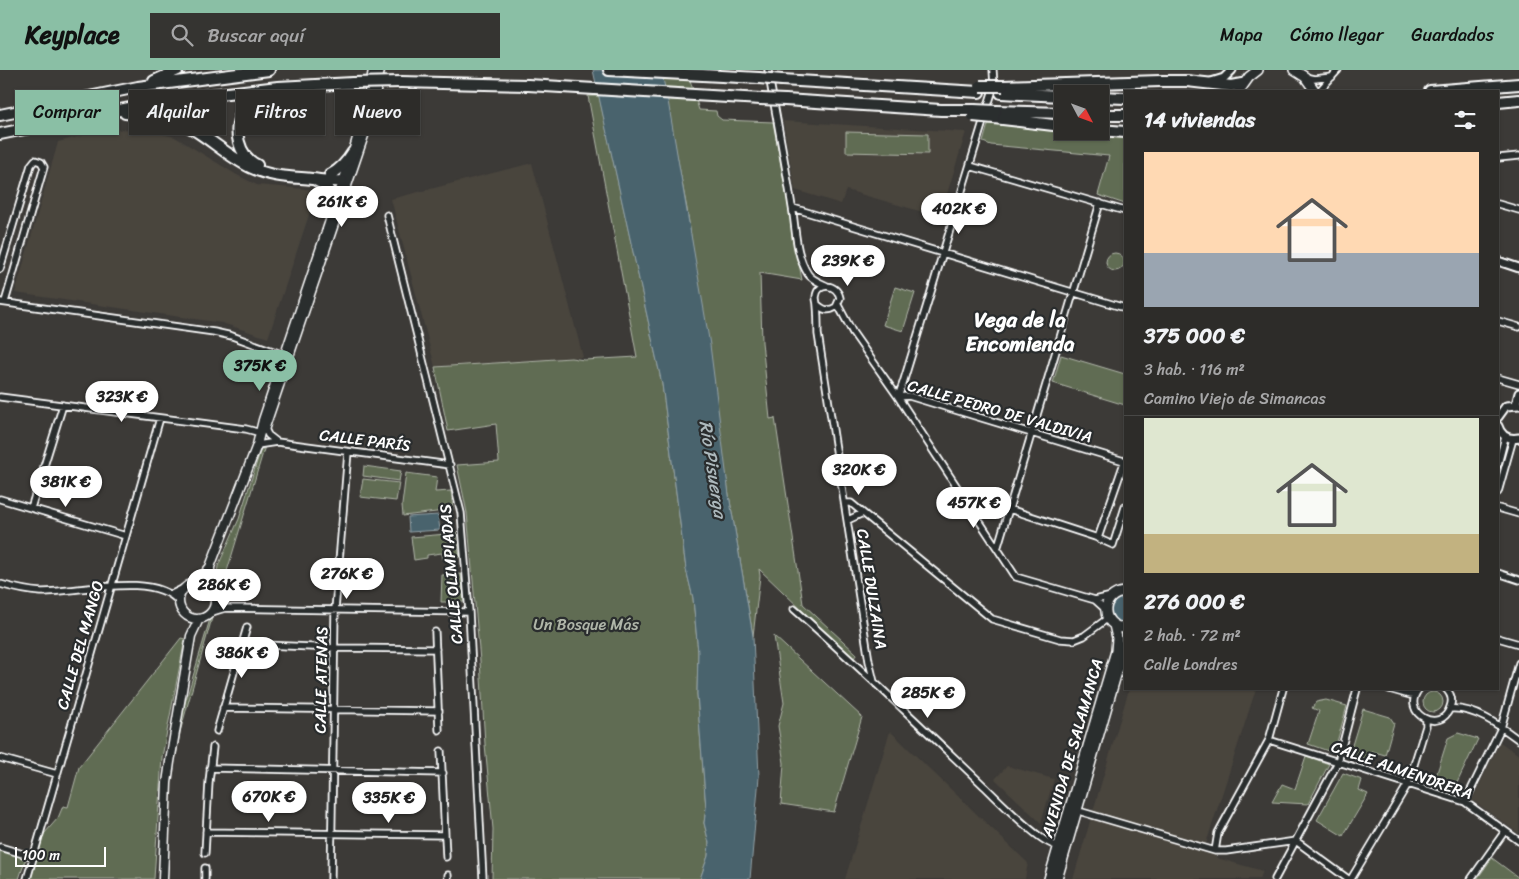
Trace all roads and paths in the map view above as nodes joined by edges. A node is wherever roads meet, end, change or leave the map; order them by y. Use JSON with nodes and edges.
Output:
{"nodes":[{"id":1,"x":178,"y":70,"type":"edge"},
{"id":2,"x":269,"y":70,"type":"edge"},
{"id":3,"x":373,"y":70,"type":"edge"},
{"id":4,"x":379,"y":70,"type":"edge"},
{"id":5,"x":609,"y":70,"type":"edge"},
{"id":6,"x":768,"y":70,"type":"edge"},
{"id":7,"x":993,"y":70,"type":"edge"},
{"id":8,"x":1232,"y":70,"type":"edge"},
{"id":9,"x":1258,"y":70,"type":"edge"},
{"id":10,"x":1338,"y":70,"type":"edge"},
{"id":11,"x":1300,"y":73,"type":"edge"},
{"id":12,"x":1332,"y":77,"type":"junction"},
{"id":13,"x":1245,"y":80,"type":"edge"},
{"id":14,"x":1207,"y":83,"type":"junction"},
{"id":15,"x":1519,"y":84,"type":"edge"},
{"id":16,"x":138,"y":87,"type":"junction"},
{"id":17,"x":278,"y":87,"type":"junction"},
{"id":18,"x":376,"y":90,"type":"edge"},
{"id":19,"x":1002,"y":90,"type":"junction"},
{"id":20,"x":1313,"y":90,"type":"edge"},
{"id":21,"x":1320,"y":90,"type":"edge"},
{"id":22,"x":1443,"y":90,"type":"edge"},
{"id":23,"x":1054,"y":95,"type":"edge"},
{"id":24,"x":1109,"y":97,"type":"edge"},
{"id":25,"x":1124,"y":98,"type":"edge"},
{"id":26,"x":1519,"y":100,"type":"edge"},
{"id":27,"x":1499,"y":102,"type":"edge"},
{"id":28,"x":119,"y":111,"type":"edge"},
{"id":29,"x":119,"y":112,"type":"edge"},
{"id":30,"x":1054,"y":113,"type":"edge"},
{"id":31,"x":995,"y":114,"type":"junction"},
{"id":32,"x":0,"y":115,"type":"edge"},
{"id":33,"x":1109,"y":115,"type":"edge"},
{"id":34,"x":1124,"y":115,"type":"edge"},
{"id":35,"x":1054,"y":125,"type":"edge"},
{"id":36,"x":15,"y":131,"type":"edge"},
{"id":37,"x":1109,"y":131,"type":"edge"},
{"id":38,"x":1124,"y":132,"type":"edge"},
{"id":39,"x":0,"y":134,"type":"edge"},
{"id":40,"x":364,"y":135,"type":"edge"},
{"id":41,"x":365,"y":135,"type":"edge"},
{"id":42,"x":353,"y":152,"type":"junction"},
{"id":43,"x":1519,"y":156,"type":"edge"},
{"id":44,"x":1499,"y":158,"type":"edge"},
{"id":45,"x":970,"y":166,"type":"junction"},
{"id":46,"x":330,"y":174,"type":"junction"},
{"id":47,"x":314,"y":179,"type":"junction"},
{"id":48,"x":342,"y":181,"type":"junction"},
{"id":49,"x":1100,"y":203,"type":"junction"},
{"id":50,"x":1499,"y":204,"type":"edge"},
{"id":51,"x":793,"y":208,"type":"junction"},
{"id":52,"x":1124,"y":210,"type":"edge"},
{"id":53,"x":1519,"y":210,"type":"edge"},
{"id":54,"x":332,"y":211,"type":"junction"},
{"id":55,"x":387,"y":215,"type":"dead end"},
{"id":56,"x":942,"y":253,"type":"junction"},
{"id":57,"x":1499,"y":261,"type":"edge"},
{"id":58,"x":1519,"y":268,"type":"edge"},
{"id":59,"x":0,"y":269,"type":"edge"},
{"id":60,"x":317,"y":277,"type":"junction"},
{"id":61,"x":814,"y":280,"type":"junction"},
{"id":62,"x":827,"y":286,"type":"junction"},
{"id":63,"x":818,"y":292,"type":"junction"},
{"id":64,"x":1072,"y":293,"type":"junction"},
{"id":65,"x":2,"y":302,"type":"edge"},
{"id":66,"x":817,"y":304,"type":"junction"},
{"id":67,"x":838,"y":305,"type":"junction"},
{"id":68,"x":1124,"y":308,"type":"edge"},
{"id":69,"x":830,"y":310,"type":"junction"},
{"id":70,"x":303,"y":318,"type":"junction"},
{"id":71,"x":844,"y":319,"type":"junction"},
{"id":72,"x":1499,"y":321,"type":"edge"},
{"id":73,"x":818,"y":322,"type":"junction"},
{"id":74,"x":1519,"y":327,"type":"edge"},
{"id":75,"x":284,"y":354,"type":"junction"},
{"id":76,"x":1499,"y":378,"type":"edge"},
{"id":77,"x":1519,"y":384,"type":"edge"},
{"id":78,"x":1519,"y":393,"type":"edge"},
{"id":79,"x":898,"y":396,"type":"junction"},
{"id":80,"x":0,"y":397,"type":"edge"},
{"id":81,"x":275,"y":399,"type":"junction"},
{"id":82,"x":63,"y":405,"type":"junction"},
{"id":83,"x":1517,"y":405,"type":"edge"},
{"id":84,"x":1499,"y":415,"type":"edge"},
{"id":85,"x":160,"y":418,"type":"junction"},
{"id":86,"x":1499,"y":428,"type":"edge"},
{"id":87,"x":263,"y":431,"type":"junction"},
{"id":88,"x":1032,"y":434,"type":"junction"},
{"id":89,"x":1512,"y":438,"type":"edge"},
{"id":90,"x":277,"y":442,"type":"junction"},
{"id":91,"x":258,"y":445,"type":"junction"},
{"id":92,"x":348,"y":452,"type":"junction"},
{"id":93,"x":1124,"y":460,"type":"edge"},
{"id":94,"x":1499,"y":462,"type":"edge"},
{"id":95,"x":450,"y":465,"type":"junction"},
{"id":96,"x":1499,"y":488,"type":"edge"},
{"id":97,"x":0,"y":499,"type":"edge"},
{"id":98,"x":845,"y":503,"type":"junction"},
{"id":99,"x":32,"y":508,"type":"junction"},
{"id":100,"x":1499,"y":508,"type":"edge"},
{"id":101,"x":1009,"y":509,"type":"junction"},
{"id":102,"x":1124,"y":510,"type":"edge"},
{"id":103,"x":863,"y":513,"type":"junction"},
{"id":104,"x":1519,"y":514,"type":"edge"},
{"id":105,"x":848,"y":520,"type":"junction"},
{"id":106,"x":126,"y":536,"type":"junction"},
{"id":107,"x":1098,"y":538,"type":"junction"},
{"id":108,"x":998,"y":546,"type":"junction"},
{"id":109,"x":210,"y":567,"type":"junction"},
{"id":110,"x":1499,"y":574,"type":"edge"},
{"id":111,"x":1519,"y":580,"type":"edge"},
{"id":112,"x":197,"y":583,"type":"junction"},
{"id":113,"x":0,"y":584,"type":"edge"},
{"id":114,"x":112,"y":585,"type":"junction"},
{"id":115,"x":184,"y":588,"type":"junction"},
{"id":116,"x":210,"y":589,"type":"junction"},
{"id":117,"x":1124,"y":592,"type":"edge"},
{"id":118,"x":172,"y":594,"type":"junction"},
{"id":119,"x":1113,"y":596,"type":"junction"},
{"id":120,"x":1095,"y":600,"type":"junction"},
{"id":121,"x":179,"y":602,"type":"junction"},
{"id":122,"x":215,"y":602,"type":"junction"},
{"id":123,"x":225,"y":608,"type":"junction"},
{"id":124,"x":794,"y":608,"type":"dead end"},
{"id":125,"x":336,"y":610,"type":"junction"},
{"id":126,"x":212,"y":612,"type":"junction"},
{"id":127,"x":469,"y":612,"type":"junction"},
{"id":128,"x":187,"y":616,"type":"junction"},
{"id":129,"x":1109,"y":618,"type":"junction"},
{"id":130,"x":199,"y":619,"type":"junction"},
{"id":131,"x":247,"y":627,"type":"dead end"},
{"id":132,"x":1124,"y":627,"type":"edge"},
{"id":133,"x":435,"y":632,"type":"dead end"},
{"id":134,"x":191,"y":636,"type":"junction"},
{"id":135,"x":1499,"y":638,"type":"edge"},
{"id":136,"x":241,"y":644,"type":"junction"},
{"id":137,"x":1519,"y":644,"type":"edge"},
{"id":138,"x":1124,"y":647,"type":"edge"},
{"id":139,"x":335,"y":648,"type":"junction"},
{"id":140,"x":436,"y":649,"type":"junction"},
{"id":141,"x":1519,"y":663,"type":"edge"},
{"id":142,"x":874,"y":682,"type":"junction"},
{"id":143,"x":1284,"y":690,"type":"edge"},
{"id":144,"x":1358,"y":690,"type":"edge"},
{"id":145,"x":1394,"y":690,"type":"edge"},
{"id":146,"x":1447,"y":690,"type":"edge"},
{"id":147,"x":1415,"y":694,"type":"edge"},
{"id":148,"x":1452,"y":707,"type":"junction"},
{"id":149,"x":223,"y":708,"type":"junction"},
{"id":150,"x":334,"y":709,"type":"junction"},
{"id":151,"x":439,"y":711,"type":"junction"},
{"id":152,"x":1428,"y":722,"type":"junction"},
{"id":153,"x":1501,"y":728,"type":"junction"},
{"id":154,"x":439,"y":730,"type":"dead end"},
{"id":155,"x":217,"y":731,"type":"dead end"},
{"id":156,"x":1269,"y":740,"type":"junction"},
{"id":157,"x":1519,"y":740,"type":"edge"},
{"id":158,"x":214,"y":747,"type":"dead end"},
{"id":159,"x":441,"y":751,"type":"dead end"},
{"id":160,"x":0,"y":758,"type":"edge"},
{"id":161,"x":1338,"y":762,"type":"junction"},
{"id":162,"x":210,"y":768,"type":"junction"},
{"id":163,"x":333,"y":771,"type":"junction"},
{"id":164,"x":443,"y":773,"type":"junction"},
{"id":165,"x":57,"y":774,"type":"junction"},
{"id":166,"x":1408,"y":784,"type":"junction"},
{"id":167,"x":1465,"y":802,"type":"junction"},
{"id":168,"x":1082,"y":812,"type":"dead end"},
{"id":169,"x":1505,"y":831,"type":"junction"},
{"id":170,"x":206,"y":832,"type":"junction"},
{"id":171,"x":332,"y":834,"type":"junction"},
{"id":172,"x":445,"y":836,"type":"junction"},
{"id":173,"x":1519,"y":840,"type":"edge"},
{"id":174,"x":1296,"y":841,"type":"junction"},
{"id":175,"x":1054,"y":845,"type":"dead end"},
{"id":176,"x":0,"y":847,"type":"edge"},
{"id":177,"x":1215,"y":851,"type":"junction"},
{"id":178,"x":205,"y":853,"type":"dead end"},
{"id":179,"x":33,"y":856,"type":"junction"},
{"id":180,"x":446,"y":857,"type":"dead end"},
{"id":181,"x":205,"y":868,"type":"dead end"},
{"id":182,"x":27,"y":879,"type":"edge"},
{"id":183,"x":163,"y":879,"type":"edge"},
{"id":184,"x":205,"y":879,"type":"edge"},
{"id":185,"x":332,"y":879,"type":"edge"},
{"id":186,"x":483,"y":879,"type":"edge"},
{"id":187,"x":1049,"y":879,"type":"edge"},
{"id":188,"x":1056,"y":879,"type":"edge"},
{"id":189,"x":1274,"y":879,"type":"edge"},
{"id":190,"x":1350,"y":879,"type":"edge"},
{"id":191,"x":1471,"y":879,"type":"edge"}],
"edges":[{"from":1,"to":16,"type":"highway"},
{"from":2,"to":16,"type":"highway"},
{"from":3,"to":42,"type":"main road"},
{"from":4,"to":18,"type":"main road"},
{"from":5,"to":19,"type":"highway","bridge":true},
{"from":6,"to":51,"type":"street"},
{"from":7,"to":45,"type":"street"},
{"from":8,"to":14,"type":"street"},
{"from":9,"to":13,"type":"highway"},
{"from":10,"to":12,"type":"street"},
{"from":11,"to":12,"type":"street"},
{"from":11,"to":20,"type":"highway"},
{"from":12,"to":21,"type":"street"},
{"from":13,"to":14,"type":"highway"},
{"from":14,"to":19,"type":"highway"},
{"from":15,"to":22,"type":"highway"},
{"from":16,"to":32,"type":"highway"},
{"from":17,"to":28,"type":"highway"},
{"from":17,"to":31,"type":"highway","bridge":true},
{"from":17,"to":46,"type":"highway"},
{"from":19,"to":23,"type":"highway"},
{"from":24,"to":25,"type":"highway"},
{"from":26,"to":27,"type":"highway"},
{"from":29,"to":47,"type":"highway"},
{"from":30,"to":31,"type":"highway"},
{"from":31,"to":35,"type":"highway"},
{"from":33,"to":34,"type":"highway"},
{"from":36,"to":39,"type":"highway"},
{"from":37,"to":38,"type":"highway"},
{"from":40,"to":48,"type":"main road"},
{"from":41,"to":60,"type":"main road"},
{"from":42,"to":46,"type":"highway"},
{"from":42,"to":48,"type":"main road"},
{"from":43,"to":44,"type":"street"},
{"from":45,"to":49,"type":"street"},
{"from":45,"to":56,"type":"street"},
{"from":46,"to":48,"type":"highway"},
{"from":47,"to":48,"type":"highway"},
{"from":47,"to":54,"type":"highway"},
{"from":48,"to":54,"type":"main road"},
{"from":48,"to":60,"type":"main road"},
{"from":49,"to":52,"type":"street"},
{"from":49,"to":64,"type":"street"},
{"from":50,"to":53,"type":"street"},
{"from":51,"to":56,"type":"street"},
{"from":51,"to":61,"type":"street"},
{"from":54,"to":75,"type":"main road"},
{"from":55,"to":95,"type":"street","name":"CALLE OLIMPIADAS"},
{"from":56,"to":64,"type":"street"},
{"from":56,"to":79,"type":"street"},
{"from":57,"to":58,"type":"street"},
{"from":59,"to":65,"type":"street"},
{"from":60,"to":70,"type":"main road"},
{"from":61,"to":62,"type":"street"},
{"from":61,"to":63,"type":"street"},
{"from":62,"to":63,"type":"street"},
{"from":62,"to":67,"type":"street"},
{"from":63,"to":66,"type":"street"},
{"from":64,"to":68,"type":"street"},
{"from":64,"to":88,"type":"street"},
{"from":65,"to":75,"type":"street"},
{"from":66,"to":69,"type":"street"},
{"from":66,"to":73,"type":"street","name":"CALLE DULZAINA"},
{"from":67,"to":69,"type":"street"},
{"from":67,"to":71,"type":"street"},
{"from":69,"to":71,"type":"street"},
{"from":69,"to":73,"type":"street"},
{"from":70,"to":75,"type":"main road"},
{"from":70,"to":81,"type":"main road"},
{"from":71,"to":79,"type":"street"},
{"from":72,"to":74,"type":"street"},
{"from":73,"to":98,"type":"street","name":"CALLE DULZAINA"},
{"from":75,"to":81,"type":"main road"},
{"from":75,"to":87,"type":"main road"},
{"from":76,"to":77,"type":"street"},
{"from":78,"to":83,"type":"street"},
{"from":79,"to":88,"type":"street","name":"CALLE PEDRO DE VALDIVIA"},
{"from":79,"to":108,"type":"street"},
{"from":80,"to":82,"type":"street"},
{"from":81,"to":87,"type":"main road"},
{"from":82,"to":85,"type":"street"},
{"from":82,"to":99,"type":"street"},
{"from":83,"to":84,"type":"street"},
{"from":85,"to":87,"type":"street"},
{"from":85,"to":106,"type":"street","name":"CALLE DEL MANGO"},
{"from":86,"to":89,"type":"street"},
{"from":87,"to":90,"type":"street"},
{"from":87,"to":91,"type":"main road"},
{"from":88,"to":93,"type":"street","name":"CALLE PEDRO DE VALDIVIA"},
{"from":88,"to":101,"type":"street"},
{"from":89,"to":94,"type":"street"},
{"from":89,"to":96,"type":"street"},
{"from":90,"to":91,"type":"street","name":"CALLE PARÍS"},
{"from":90,"to":92,"type":"street","name":"CALLE PARÍS"},
{"from":91,"to":109,"type":"main road"},
{"from":92,"to":95,"type":"street","name":"CALLE PARÍS"},
{"from":92,"to":125,"type":"street","name":"CALLE ATENAS"},
{"from":93,"to":107,"type":"street"},
{"from":95,"to":127,"type":"street","name":"CALLE OLIMPIADAS"},
{"from":97,"to":99,"type":"street"},
{"from":98,"to":103,"type":"street"},
{"from":98,"to":105,"type":"street","name":"CALLE DULZAINA"},
{"from":99,"to":106,"type":"street"},
{"from":100,"to":104,"type":"street"},
{"from":101,"to":107,"type":"street"},
{"from":101,"to":108,"type":"street"},
{"from":102,"to":107,"type":"street"},
{"from":103,"to":105,"type":"street"},
{"from":103,"to":129,"type":"street"},
{"from":105,"to":142,"type":"street","name":"CALLE DULZAINA"},
{"from":106,"to":114,"type":"street","name":"CALLE DEL MANGO"},
{"from":108,"to":120,"type":"street"},
{"from":109,"to":112,"type":"main road"},
{"from":109,"to":116,"type":"main road"},
{"from":110,"to":111,"type":"street"},
{"from":112,"to":115,"type":"main road"},
{"from":112,"to":116,"type":"main road"},
{"from":113,"to":114,"type":"street"},
{"from":114,"to":118,"type":"street"},
{"from":114,"to":165,"type":"street","name":"CALLE DEL MANGO"},
{"from":115,"to":118,"type":"street"},
{"from":115,"to":121,"type":"main road"},
{"from":116,"to":122,"type":"main road"},
{"from":117,"to":119,"type":"highway"},
{"from":118,"to":121,"type":"street"},
{"from":119,"to":120,"type":"street"},
{"from":119,"to":129,"type":"highway"},
{"from":120,"to":129,"type":"street"},
{"from":121,"to":128,"type":"main road"},
{"from":122,"to":123,"type":"street"},
{"from":122,"to":126,"type":"main road"},
{"from":123,"to":125,"type":"street"},
{"from":123,"to":126,"type":"street"},
{"from":124,"to":142,"type":"street"},
{"from":125,"to":127,"type":"street"},
{"from":125,"to":139,"type":"street","name":"CALLE ATENAS"},
{"from":126,"to":130,"type":"main road"},
{"from":127,"to":186,"type":"street","name":"CALLE OLIMPIADAS"},
{"from":128,"to":130,"type":"main road"},
{"from":128,"to":134,"type":"main road"},
{"from":129,"to":132,"type":"highway"},
{"from":129,"to":187,"type":"highway","name":"AVENIDA DE SALAMANCA"},
{"from":130,"to":134,"type":"main road"},
{"from":131,"to":136,"type":"street"},
{"from":133,"to":140,"type":"street"},
{"from":134,"to":183,"type":"main road"},
{"from":135,"to":137,"type":"street"},
{"from":136,"to":139,"type":"street"},
{"from":136,"to":149,"type":"street"},
{"from":138,"to":188,"type":"highway","name":"AVENIDA DE SALAMANCA"},
{"from":139,"to":140,"type":"street"},
{"from":139,"to":150,"type":"street","name":"CALLE ATENAS"},
{"from":140,"to":151,"type":"street"},
{"from":141,"to":153,"type":"street"},
{"from":142,"to":175,"type":"street"},
{"from":143,"to":156,"type":"street"},
{"from":144,"to":161,"type":"street"},
{"from":145,"to":147,"type":"street"},
{"from":146,"to":148,"type":"street"},
{"from":147,"to":152,"type":"street"},
{"from":148,"to":152,"type":"street"},
{"from":148,"to":153,"type":"street"},
{"from":149,"to":150,"type":"street"},
{"from":149,"to":155,"type":"street"},
{"from":150,"to":151,"type":"street"},
{"from":150,"to":163,"type":"street","name":"CALLE ATENAS"},
{"from":151,"to":154,"type":"street"},
{"from":152,"to":166,"type":"street"},
{"from":153,"to":157,"type":"street"},
{"from":153,"to":167,"type":"street"},
{"from":156,"to":161,"type":"street","name":"CALLE ALMENDRERA"},
{"from":156,"to":177,"type":"street"},
{"from":158,"to":162,"type":"street"},
{"from":159,"to":164,"type":"street"},
{"from":160,"to":165,"type":"street"},
{"from":161,"to":166,"type":"street","name":"CALLE ALMENDRERA"},
{"from":161,"to":174,"type":"street"},
{"from":162,"to":163,"type":"street"},
{"from":162,"to":170,"type":"street"},
{"from":163,"to":164,"type":"street"},
{"from":163,"to":171,"type":"street","name":"CALLE ATENAS"},
{"from":164,"to":172,"type":"street"},
{"from":165,"to":179,"type":"street","name":"CALLE DEL MANGO"},
{"from":166,"to":167,"type":"street","name":"CALLE ALMENDRERA"},
{"from":166,"to":190,"type":"street"},
{"from":167,"to":169,"type":"street","name":"CALLE ALMENDRERA"},
{"from":168,"to":177,"type":"street"},
{"from":169,"to":173,"type":"street","name":"CALLE ALMENDRERA"},
{"from":169,"to":191,"type":"street"},
{"from":170,"to":171,"type":"street"},
{"from":170,"to":178,"type":"street"},
{"from":171,"to":172,"type":"street"},
{"from":171,"to":185,"type":"street","name":"CALLE ATENAS"},
{"from":172,"to":180,"type":"street"},
{"from":174,"to":177,"type":"street"},
{"from":174,"to":189,"type":"street"},
{"from":174,"to":190,"type":"street"},
{"from":176,"to":179,"type":"street"},
{"from":179,"to":182,"type":"street","name":"CALLE DEL MANGO"},
{"from":181,"to":184,"type":"street"}]}
